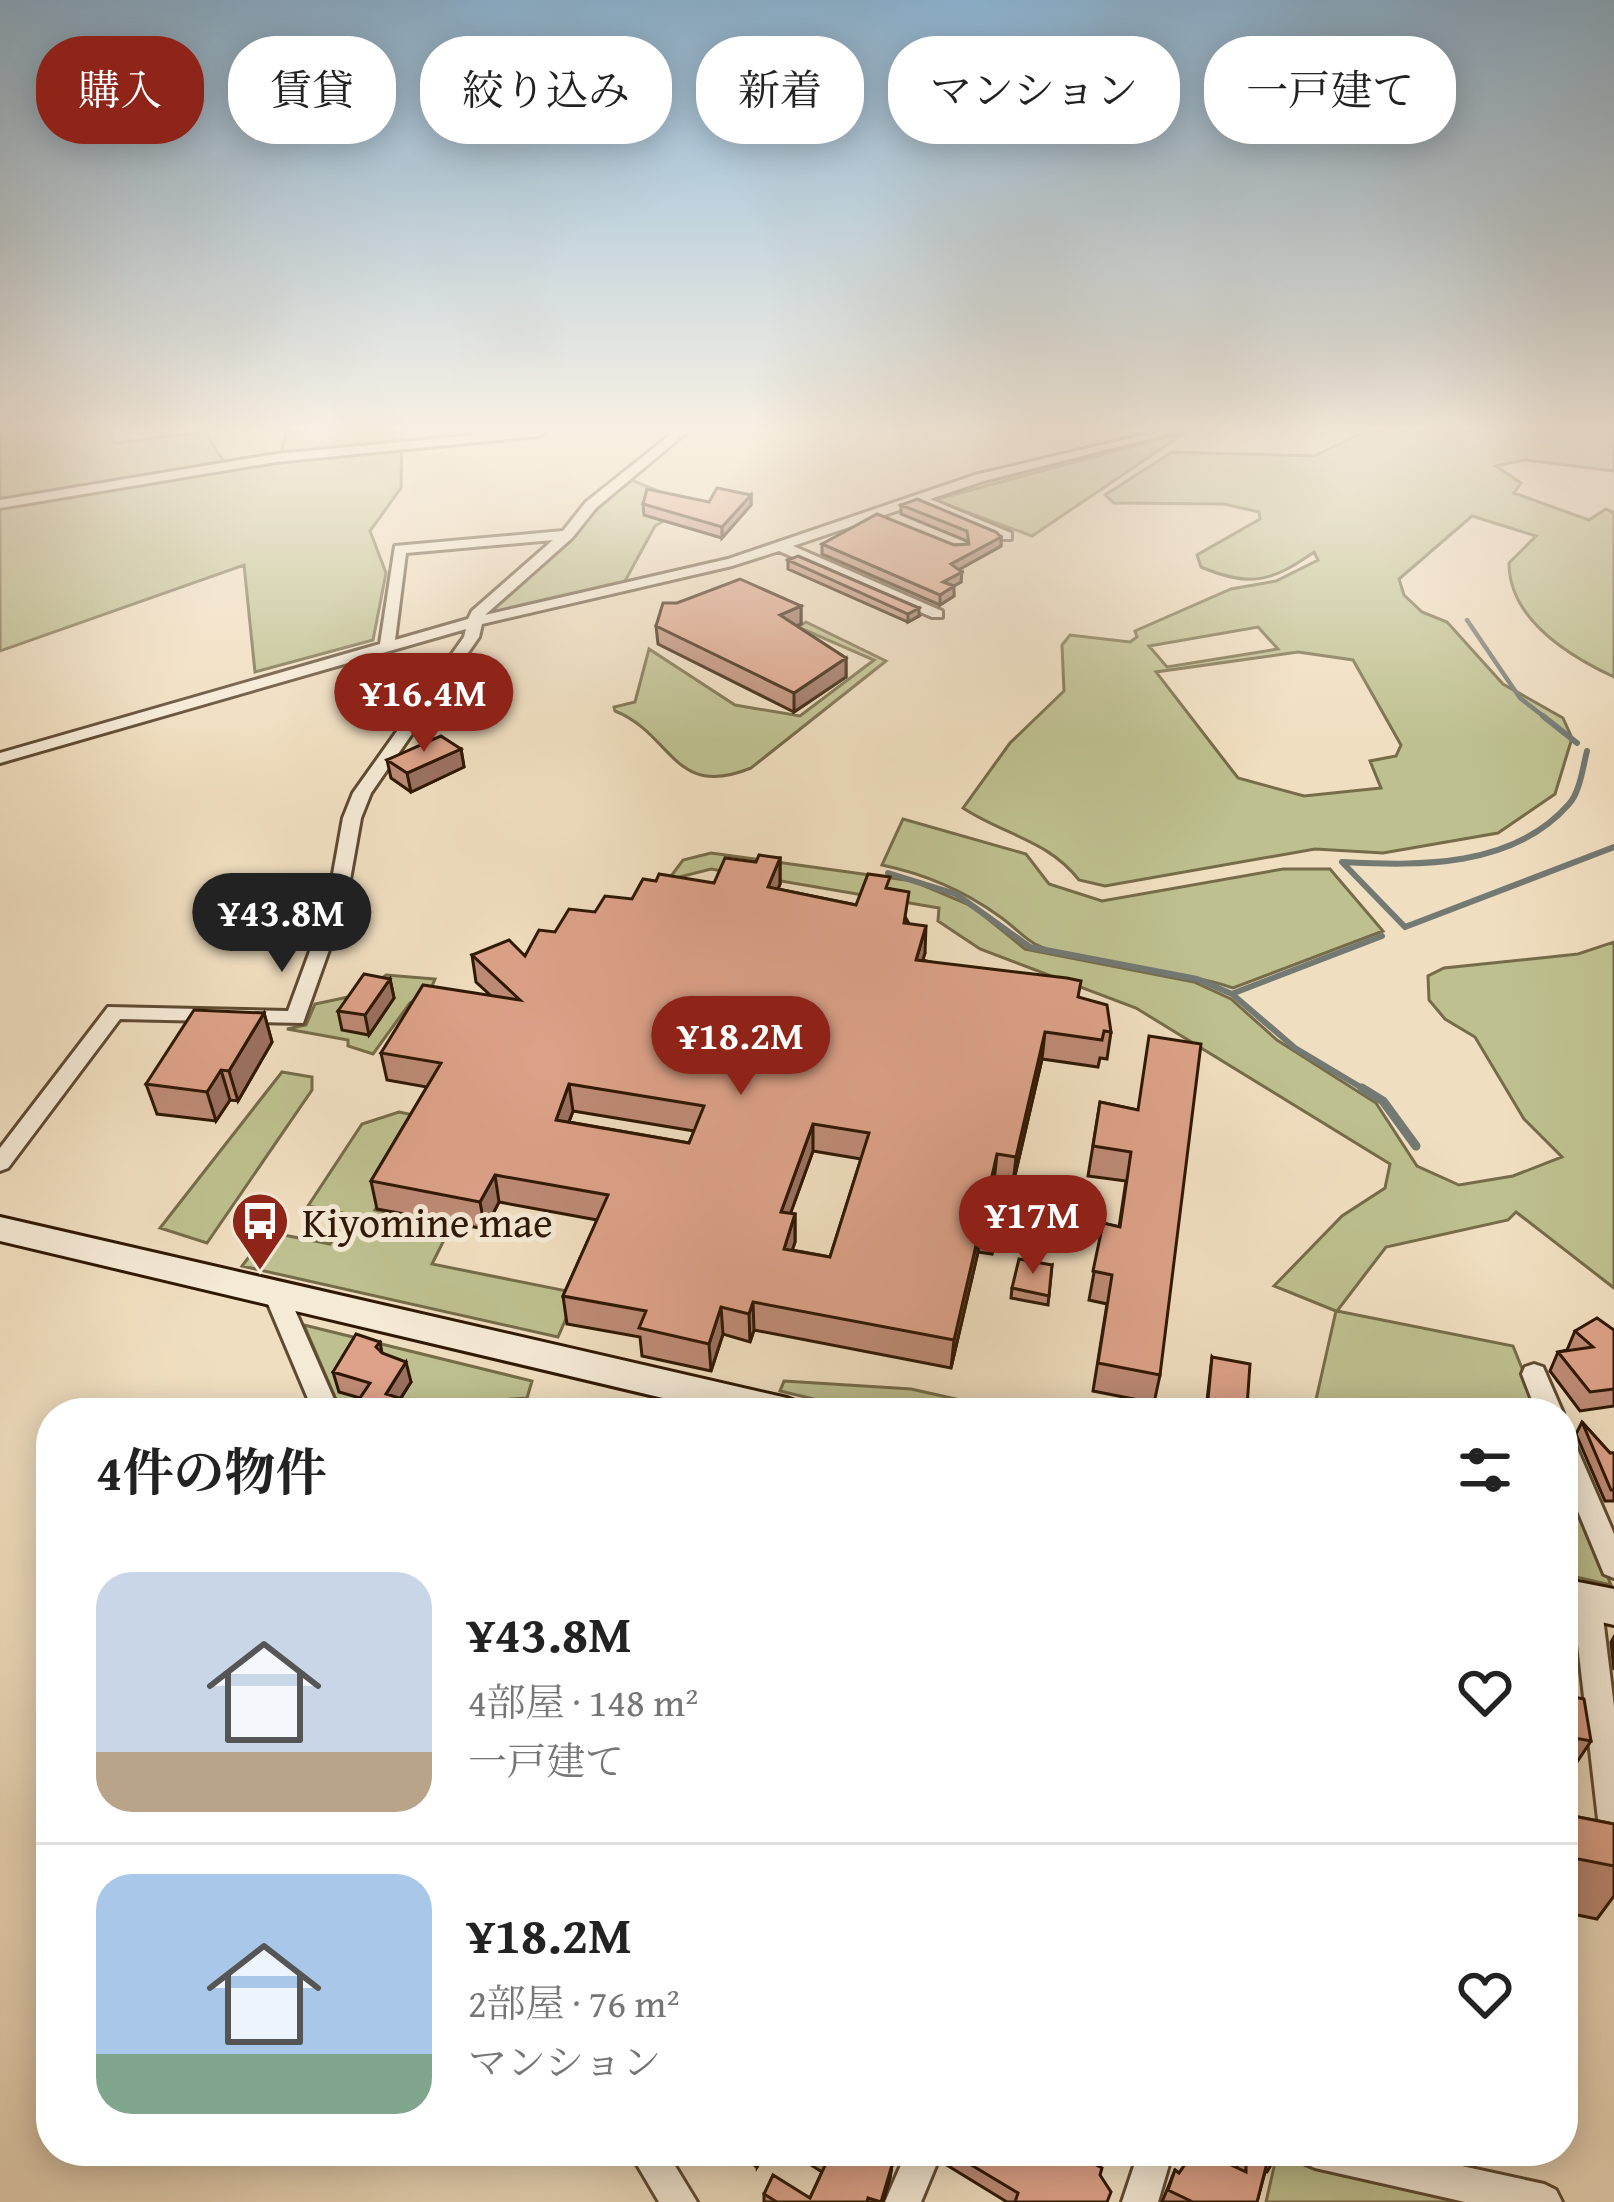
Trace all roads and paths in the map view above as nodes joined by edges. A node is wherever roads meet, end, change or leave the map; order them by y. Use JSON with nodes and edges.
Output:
{"nodes":[{"id":1,"x":567,"y":535,"type":"joint"},
{"id":2,"x":818,"y":535,"type":"edge"},
{"id":3,"x":1003,"y":535,"type":"edge"},
{"id":4,"x":1006,"y":536,"type":"edge"},
{"id":5,"x":783,"y":547,"type":"junction"},
{"id":6,"x":937,"y":614,"type":"dead end"},
{"id":7,"x":473,"y":622,"type":"junction"},
{"id":8,"x":387,"y":646,"type":"junction"},
{"id":9,"x":0,"y":758,"type":"edge"},
{"id":10,"x":0,"y":1163,"type":"edge"},
{"id":11,"x":0,"y":1229,"type":"edge"},
{"id":12,"x":274,"y":1292,"type":"junction"},
{"id":13,"x":1534,"y":1374,"type":"dead end"},
{"id":14,"x":320,"y":1398,"type":"edge"},
{"id":15,"x":723,"y":1398,"type":"edge"},
{"id":16,"x":1544,"y":1398,"type":"edge"},
{"id":17,"x":1578,"y":1480,"type":"edge"},
{"id":18,"x":1614,"y":1566,"type":"edge"},
{"id":19,"x":1588,"y":1601,"type":"edge"},
{"id":20,"x":1614,"y":1828,"type":"edge"},
{"id":21,"x":656,"y":2166,"type":"edge"},
{"id":22,"x":919,"y":2166,"type":"edge"},
{"id":23,"x":1151,"y":2166,"type":"edge"},
{"id":24,"x":1382,"y":2166,"type":"edge"},
{"id":25,"x":679,"y":2202,"type":"edge"},
{"id":26,"x":903,"y":2202,"type":"edge"},
{"id":27,"x":1140,"y":2202,"type":"edge"},
{"id":28,"x":1544,"y":2202,"type":"edge"}],
"edges":[{"from":1,"to":7,"type":"street"},
{"from":1,"to":8,"type":"street"},
{"from":2,"to":5,"type":"street"},
{"from":3,"to":4,"type":"street"},
{"from":5,"to":6,"type":"street"},
{"from":5,"to":7,"type":"street"},
{"from":7,"to":8,"type":"street"},
{"from":7,"to":10,"type":"street"},
{"from":8,"to":9,"type":"street"},
{"from":11,"to":12,"type":"main road"},
{"from":12,"to":14,"type":"street"},
{"from":12,"to":15,"type":"main road"},
{"from":13,"to":16,"type":"street"},
{"from":17,"to":18,"type":"street"},
{"from":19,"to":20,"type":"street"},
{"from":21,"to":25,"type":"street"},
{"from":22,"to":26,"type":"street"},
{"from":23,"to":27,"type":"street"},
{"from":24,"to":28,"type":"street"}]}
